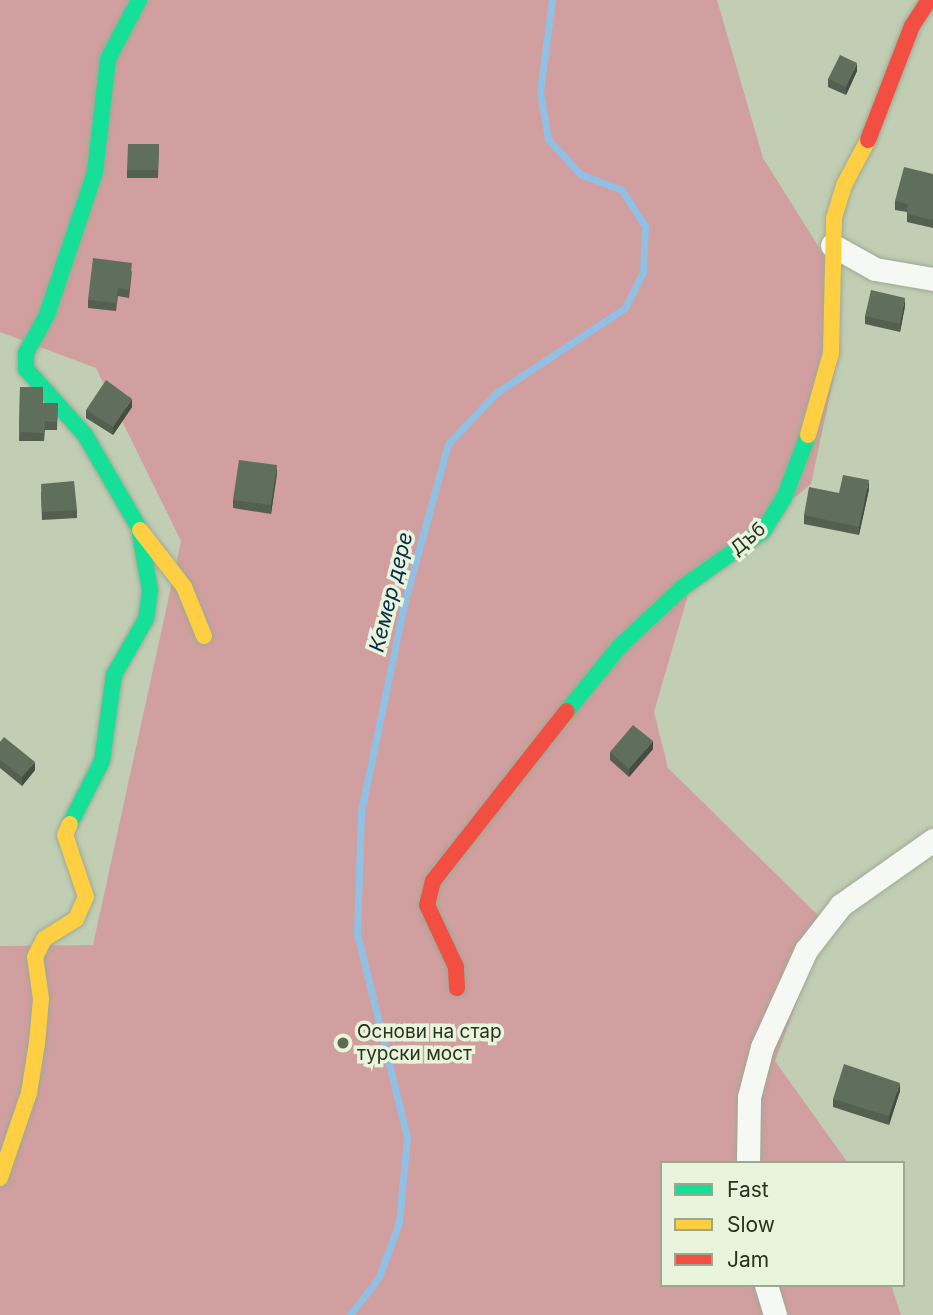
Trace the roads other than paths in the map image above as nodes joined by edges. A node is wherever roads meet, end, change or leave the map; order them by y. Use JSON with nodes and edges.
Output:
{"nodes":[{"id":1,"x":139,"y":0,"type":"edge"},
{"id":2,"x":929,"y":0,"type":"edge"},
{"id":3,"x":832,"y":245,"type":"junction"},
{"id":4,"x":933,"y":279,"type":"edge"},
{"id":5,"x":138,"y":528,"type":"junction"},
{"id":6,"x":204,"y":636,"type":"dead end"},
{"id":7,"x":933,"y":840,"type":"edge"},
{"id":8,"x":457,"y":988,"type":"dead end"},
{"id":9,"x":748,"y":1161,"type":"edge"},
{"id":10,"x":0,"y":1178,"type":"edge"},
{"id":11,"x":767,"y":1287,"type":"edge"},
{"id":12,"x":775,"y":1315,"type":"edge"}],
"edges":[{"from":1,"to":5,"type":"street"},
{"from":2,"to":3,"type":"street","name":"Дъб"},
{"from":3,"to":4,"type":"street"},
{"from":3,"to":8,"type":"street","name":"Дъб"},
{"from":5,"to":6,"type":"street"},
{"from":5,"to":10,"type":"street"},
{"from":7,"to":9,"type":"street"},
{"from":11,"to":12,"type":"street"}]}
